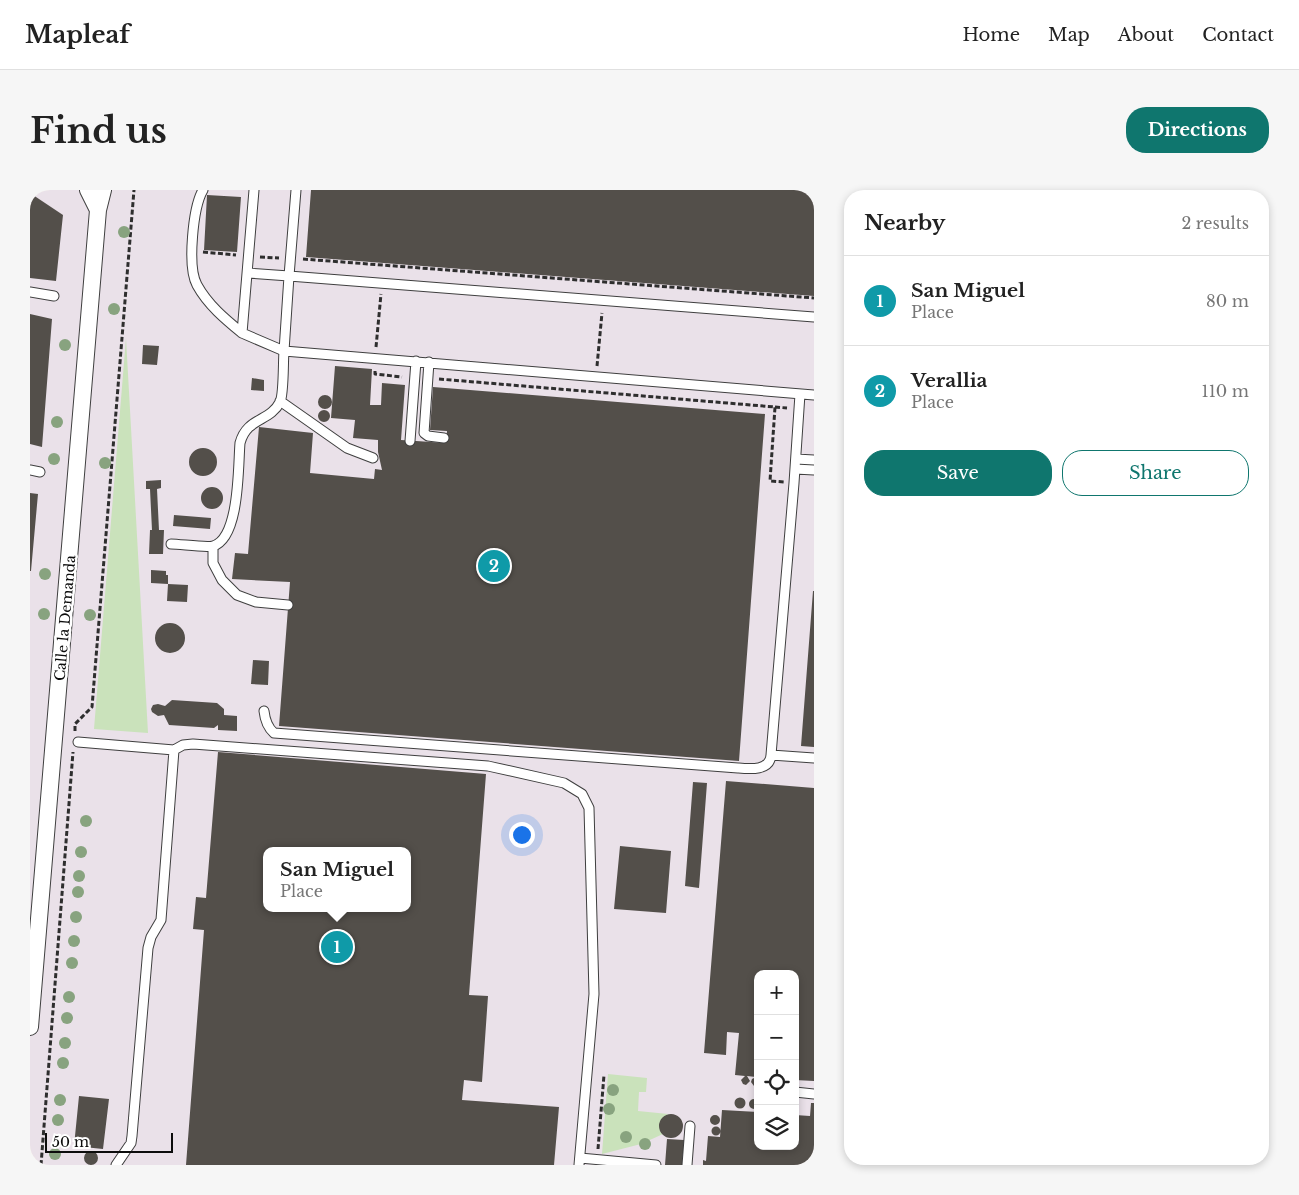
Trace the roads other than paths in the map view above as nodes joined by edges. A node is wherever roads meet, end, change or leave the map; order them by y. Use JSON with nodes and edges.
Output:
{"nodes":[{"id":1,"x":88,"y":190,"type":"edge"},
{"id":2,"x":103,"y":190,"type":"edge"},
{"id":3,"x":203,"y":190,"type":"edge"},
{"id":4,"x":254,"y":190,"type":"edge"},
{"id":5,"x":296,"y":190,"type":"edge"},
{"id":6,"x":98,"y":210,"type":"junction"},
{"id":7,"x":248,"y":273,"type":"junction"},
{"id":8,"x":289,"y":276,"type":"junction"},
{"id":9,"x":30,"y":292,"type":"edge"},
{"id":10,"x":54,"y":296,"type":"dead end"},
{"id":11,"x":814,"y":317,"type":"edge"},
{"id":12,"x":242,"y":333,"type":"junction"},
{"id":13,"x":284,"y":351,"type":"junction"},
{"id":14,"x":416,"y":361,"type":"junction"},
{"id":15,"x":429,"y":362,"type":"junction"},
{"id":16,"x":800,"y":394,"type":"junction"},
{"id":17,"x":814,"y":395,"type":"edge"},
{"id":18,"x":280,"y":401,"type":"junction"},
{"id":19,"x":444,"y":438,"type":"dead end"},
{"id":20,"x":410,"y":440,"type":"dead end"},
{"id":21,"x":373,"y":458,"type":"dead end"},
{"id":22,"x":814,"y":460,"type":"edge"},
{"id":23,"x":795,"y":464,"type":"junction"},
{"id":24,"x":30,"y":470,"type":"edge"},
{"id":25,"x":814,"y":470,"type":"edge"},
{"id":26,"x":40,"y":472,"type":"dead end"},
{"id":27,"x":171,"y":544,"type":"dead end"},
{"id":28,"x":213,"y":546,"type":"junction"},
{"id":29,"x":288,"y":605,"type":"dead end"},
{"id":30,"x":264,"y":711,"type":"dead end"},
{"id":31,"x":78,"y":742,"type":"dead end"},
{"id":32,"x":174,"y":750,"type":"junction"},
{"id":33,"x":771,"y":755,"type":"junction"},
{"id":34,"x":814,"y":758,"type":"edge"},
{"id":35,"x":30,"y":1027,"type":"edge"},
{"id":36,"x":799,"y":1092,"type":"edge"},
{"id":37,"x":814,"y":1094,"type":"edge"},
{"id":38,"x":690,"y":1126,"type":"dead end"},
{"id":39,"x":579,"y":1162,"type":"edge"},
{"id":40,"x":116,"y":1165,"type":"edge"},
{"id":41,"x":656,"y":1165,"type":"edge"},
{"id":42,"x":687,"y":1165,"type":"edge"}],
"edges":[{"from":1,"to":6,"type":"street"},
{"from":2,"to":6,"type":"street","name":"Calle la Demanda"},
{"from":3,"to":12,"type":"lane"},
{"from":4,"to":7,"type":"lane"},
{"from":5,"to":8,"type":"lane"},
{"from":6,"to":35,"type":"street","name":"Calle la Demanda"},
{"from":7,"to":8,"type":"lane"},
{"from":7,"to":12,"type":"lane"},
{"from":8,"to":11,"type":"lane"},
{"from":8,"to":13,"type":"lane"},
{"from":9,"to":10,"type":"lane"},
{"from":12,"to":13,"type":"lane"},
{"from":13,"to":14,"type":"lane"},
{"from":13,"to":18,"type":"lane"},
{"from":14,"to":15,"type":"lane"},
{"from":14,"to":20,"type":"lane"},
{"from":15,"to":16,"type":"lane"},
{"from":15,"to":19,"type":"lane"},
{"from":16,"to":17,"type":"lane"},
{"from":16,"to":23,"type":"lane"},
{"from":18,"to":21,"type":"lane"},
{"from":18,"to":28,"type":"lane"},
{"from":22,"to":23,"type":"lane"},
{"from":23,"to":25,"type":"lane"},
{"from":23,"to":33,"type":"lane"},
{"from":24,"to":26,"type":"lane"},
{"from":27,"to":28,"type":"lane"},
{"from":28,"to":29,"type":"lane"},
{"from":30,"to":33,"type":"lane"},
{"from":31,"to":32,"type":"lane"},
{"from":32,"to":39,"type":"lane"},
{"from":32,"to":40,"type":"lane"},
{"from":33,"to":34,"type":"lane"},
{"from":36,"to":37,"type":"lane"},
{"from":38,"to":42,"type":"lane"},
{"from":39,"to":41,"type":"lane"}]}
